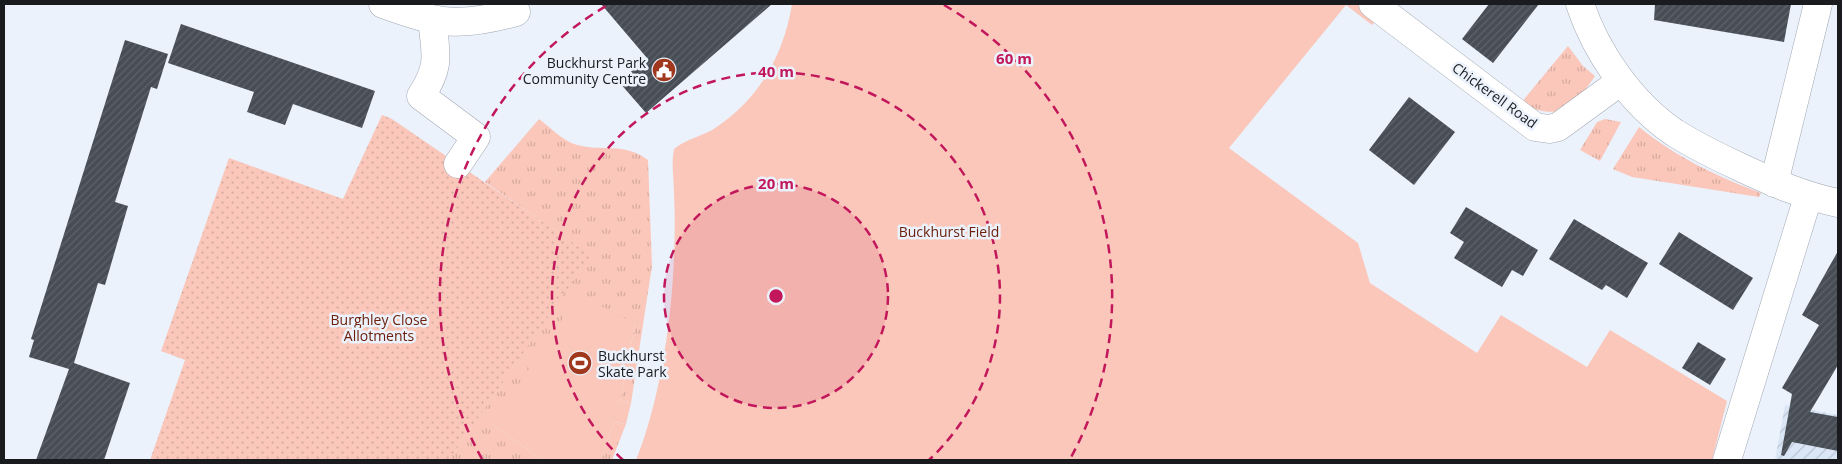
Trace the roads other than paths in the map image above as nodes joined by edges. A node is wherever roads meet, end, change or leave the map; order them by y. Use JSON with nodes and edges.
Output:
{"nodes":[{"id":1,"x":384,"y":4,"type":"edge"},
{"id":2,"x":1372,"y":4,"type":"edge"},
{"id":3,"x":1580,"y":4,"type":"edge"},
{"id":4,"x":1818,"y":4,"type":"edge"},
{"id":5,"x":516,"y":12,"type":"dead end"},
{"id":6,"x":432,"y":20,"type":"junction"},
{"id":7,"x":1621,"y":81,"type":"junction"},
{"id":8,"x":458,"y":164,"type":"dead end"},
{"id":9,"x":1774,"y":183,"type":"junction"},
{"id":10,"x":1808,"y":197,"type":"junction"},
{"id":11,"x":1838,"y":203,"type":"edge"},
{"id":12,"x":1729,"y":460,"type":"edge"}],
"edges":[{"from":1,"to":6,"type":"street"},
{"from":2,"to":7,"type":"street","name":"Chickerell Road"},
{"from":3,"to":7,"type":"street"},
{"from":4,"to":9,"type":"street"},
{"from":5,"to":6,"type":"street"},
{"from":6,"to":8,"type":"street"},
{"from":7,"to":9,"type":"street"},
{"from":9,"to":10,"type":"street"},
{"from":10,"to":11,"type":"street"},
{"from":10,"to":12,"type":"street"}]}
